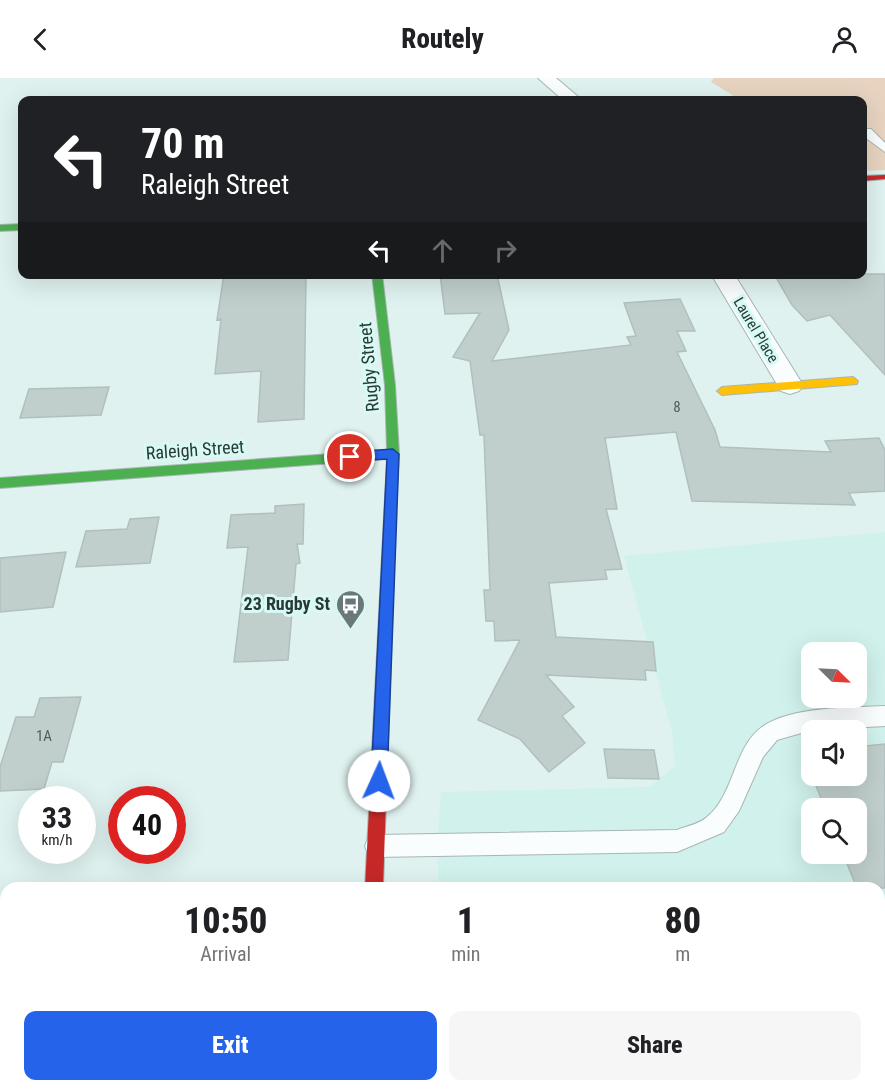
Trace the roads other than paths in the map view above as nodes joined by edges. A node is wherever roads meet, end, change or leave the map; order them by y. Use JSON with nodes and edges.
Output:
{"nodes":[{"id":1,"x":546,"y":78,"type":"edge"},
{"id":2,"x":568,"y":96,"type":"edge"},
{"id":3,"x":867,"y":131,"type":"edge"},
{"id":4,"x":885,"y":149,"type":"edge"},
{"id":5,"x":885,"y":177,"type":"edge"},
{"id":6,"x":867,"y":179,"type":"edge"},
{"id":7,"x":18,"y":227,"type":"edge"},
{"id":8,"x":0,"y":228,"type":"edge"},
{"id":9,"x":378,"y":279,"type":"edge"},
{"id":10,"x":725,"y":279,"type":"edge"},
{"id":11,"x":853,"y":381,"type":"dead end"},
{"id":12,"x":790,"y":386,"type":"junction"},
{"id":13,"x":722,"y":391,"type":"dead end"},
{"id":14,"x":393,"y":454,"type":"junction"},
{"id":15,"x":0,"y":483,"type":"edge"},
{"id":16,"x":885,"y":716,"type":"edge"},
{"id":17,"x":376,"y":846,"type":"junction"},
{"id":18,"x":374,"y":882,"type":"edge"}],
"edges":[{"from":1,"to":2,"type":"street"},
{"from":3,"to":4,"type":"lane"},
{"from":5,"to":6,"type":"street"},
{"from":7,"to":8,"type":"street"},
{"from":9,"to":14,"type":"street","name":"Rugby Street"},
{"from":10,"to":12,"type":"street","name":"Laurel Place"},
{"from":11,"to":12,"type":"street","name":"Laurel Place"},
{"from":12,"to":13,"type":"street","name":"Laurel Place"},
{"from":14,"to":15,"type":"street","name":"Raleigh Street"},
{"from":14,"to":17,"type":"street","name":"Rugby Street"},
{"from":16,"to":17,"type":"lane"},
{"from":17,"to":18,"type":"street","name":"Rugby Street"}]}
